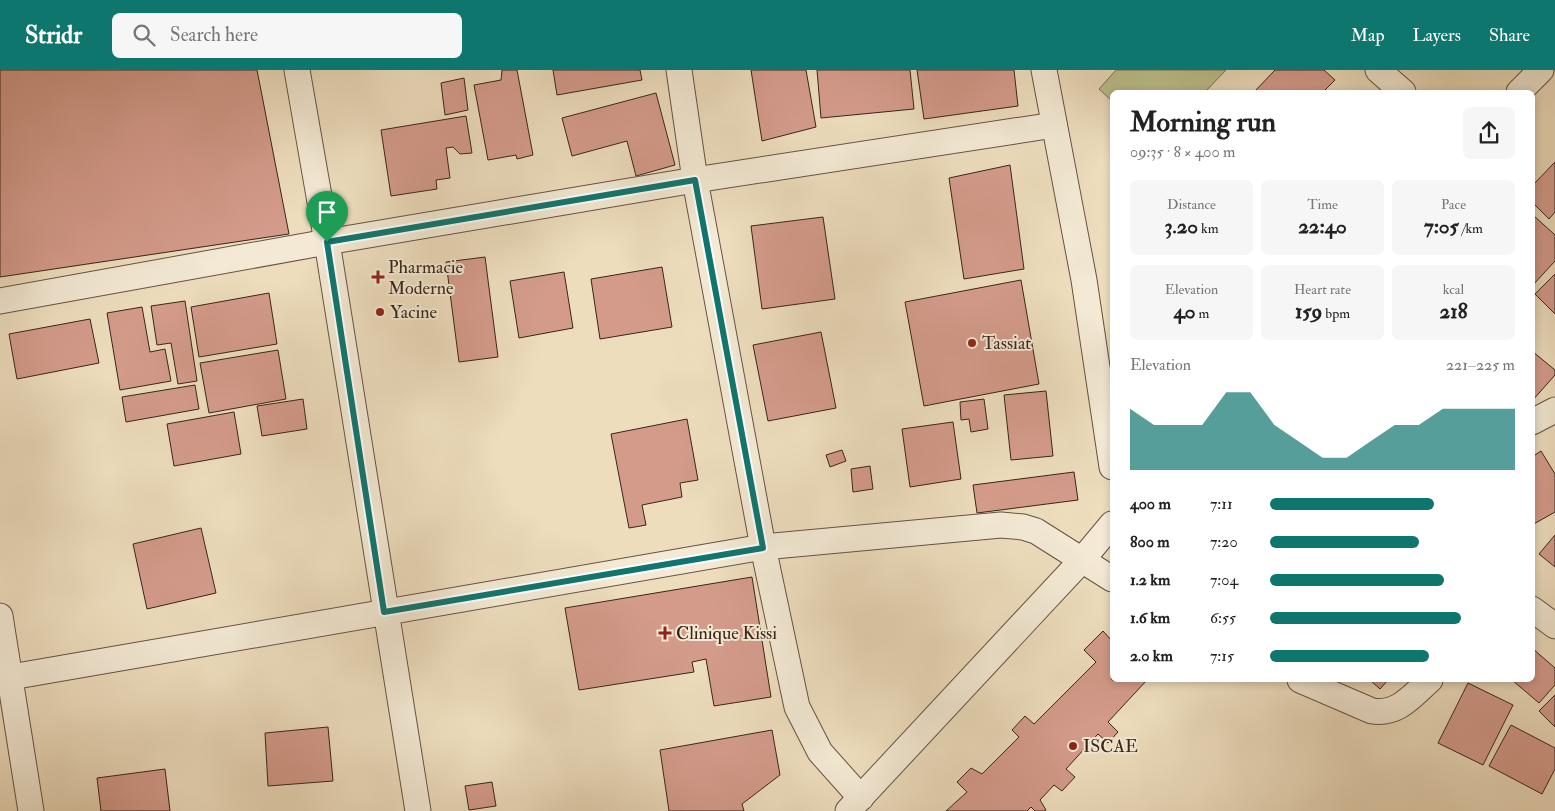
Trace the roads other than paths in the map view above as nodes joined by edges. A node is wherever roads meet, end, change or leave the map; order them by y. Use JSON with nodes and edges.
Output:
{"nodes":[{"id":1,"x":297,"y":70,"type":"edge"},
{"id":2,"x":679,"y":70,"type":"edge"},
{"id":3,"x":1044,"y":70,"type":"edge"},
{"id":4,"x":1378,"y":70,"type":"edge"},
{"id":5,"x":1541,"y":70,"type":"edge"},
{"id":6,"x":1401,"y":90,"type":"edge"},
{"id":7,"x":1521,"y":90,"type":"edge"},
{"id":8,"x":1054,"y":125,"type":"junction"},
{"id":9,"x":695,"y":180,"type":"junction"},
{"id":10,"x":327,"y":242,"type":"junction"},
{"id":11,"x":0,"y":301,"type":"edge"},
{"id":12,"x":1555,"y":410,"type":"edge"},
{"id":13,"x":1535,"y":420,"type":"edge"},
{"id":14,"x":1110,"y":454,"type":"edge"},
{"id":15,"x":1110,"y":526,"type":"edge"},
{"id":16,"x":763,"y":548,"type":"junction"},
{"id":17,"x":1082,"y":560,"type":"junction"},
{"id":18,"x":1110,"y":578,"type":"edge"},
{"id":19,"x":1535,"y":611,"type":"edge"},
{"id":20,"x":384,"y":612,"type":"junction"},
{"id":21,"x":0,"y":616,"type":"edge"},
{"id":22,"x":1555,"y":626,"type":"edge"},
{"id":23,"x":11,"y":677,"type":"junction"},
{"id":24,"x":1305,"y":682,"type":"edge"},
{"id":25,"x":1428,"y":682,"type":"edge"},
{"id":26,"x":854,"y":805,"type":"edge"},
{"id":27,"x":31,"y":811,"type":"edge"},
{"id":28,"x":418,"y":811,"type":"edge"}],
"edges":[{"from":1,"to":10,"type":"street"},
{"from":2,"to":9,"type":"street"},
{"from":3,"to":8,"type":"street"},
{"from":4,"to":6,"type":"street"},
{"from":5,"to":7,"type":"street"},
{"from":8,"to":9,"type":"street"},
{"from":8,"to":14,"type":"street"},
{"from":9,"to":10,"type":"street"},
{"from":9,"to":16,"type":"street"},
{"from":10,"to":11,"type":"street"},
{"from":10,"to":20,"type":"street"},
{"from":12,"to":13,"type":"street"},
{"from":15,"to":17,"type":"street"},
{"from":16,"to":17,"type":"street"},
{"from":16,"to":20,"type":"street"},
{"from":16,"to":26,"type":"street"},
{"from":17,"to":18,"type":"street"},
{"from":17,"to":26,"type":"street"},
{"from":19,"to":22,"type":"street"},
{"from":20,"to":23,"type":"street"},
{"from":20,"to":28,"type":"street"},
{"from":21,"to":23,"type":"street"},
{"from":23,"to":27,"type":"street"},
{"from":24,"to":25,"type":"street"}]}
